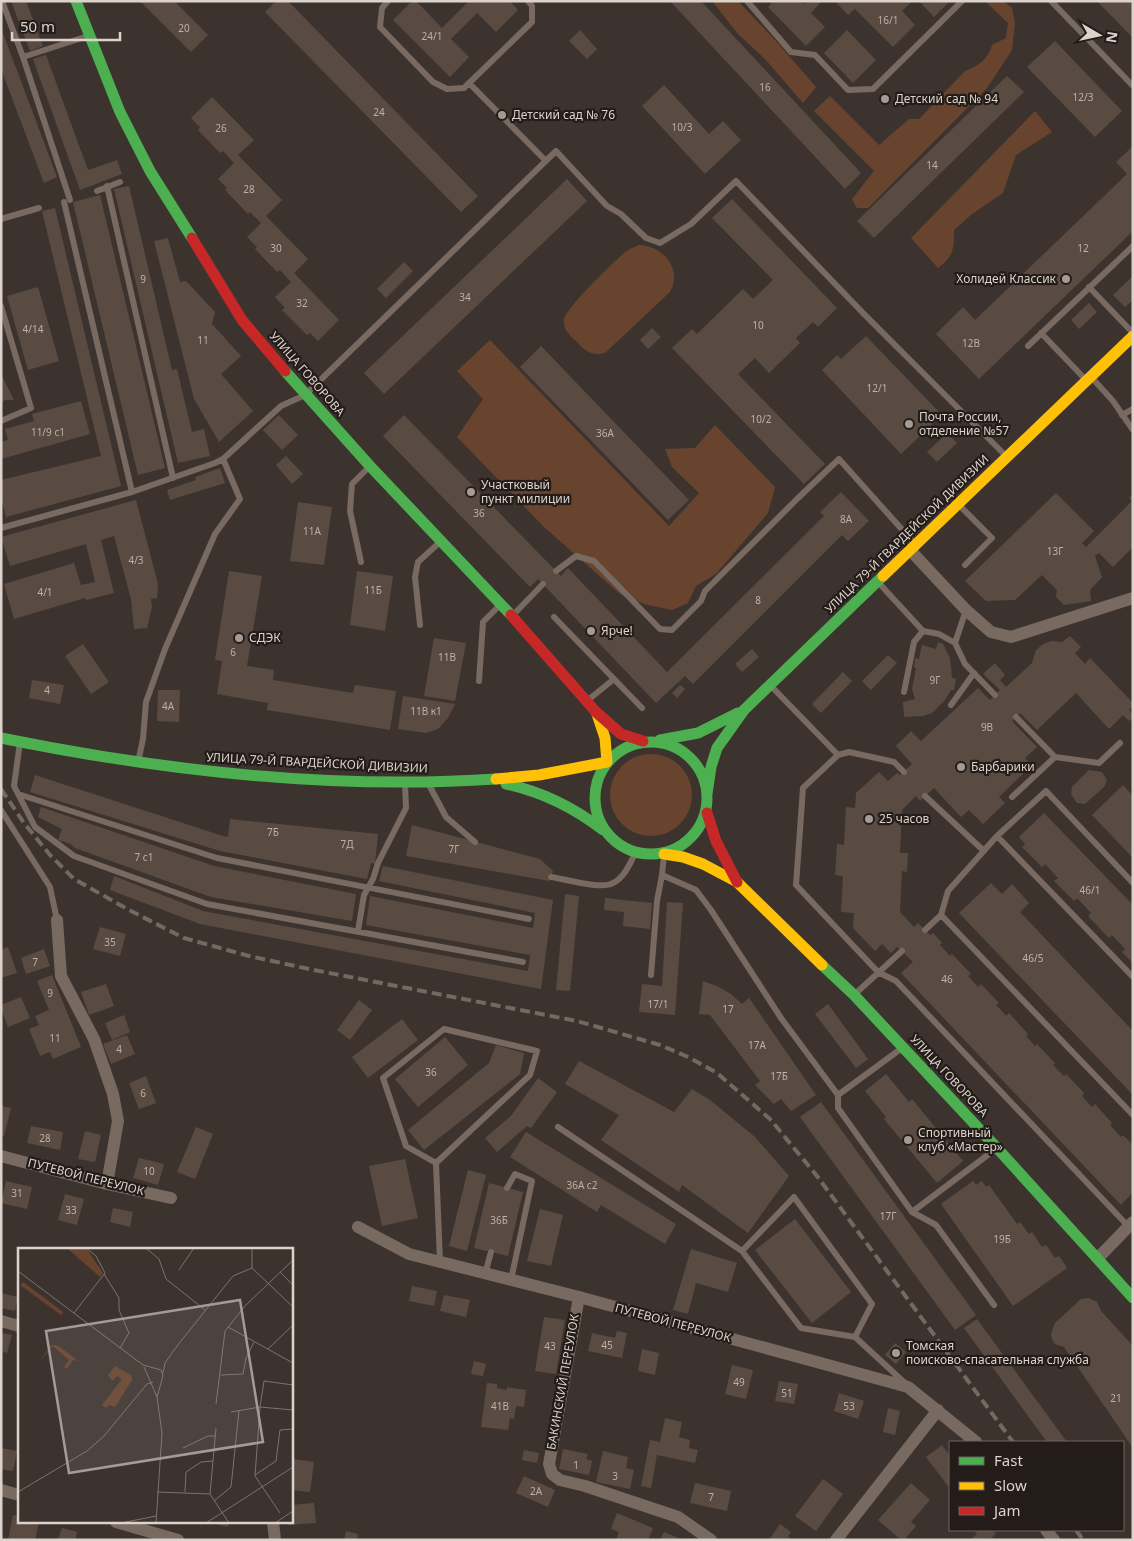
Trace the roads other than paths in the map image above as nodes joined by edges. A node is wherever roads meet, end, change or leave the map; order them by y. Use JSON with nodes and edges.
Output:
{"nodes":[{"id":1,"x":2,"y":1,"type":"edge"},
{"id":2,"x":76,"y":1,"type":"edge"},
{"id":3,"x":388,"y":1,"type":"edge"},
{"id":4,"x":528,"y":1,"type":"edge"},
{"id":5,"x":747,"y":1,"type":"edge"},
{"id":6,"x":962,"y":1,"type":"edge"},
{"id":7,"x":1051,"y":1,"type":"edge"},
{"id":8,"x":90,"y":35,"type":"junction"},
{"id":9,"x":23,"y":58,"type":"junction"},
{"id":10,"x":469,"y":83,"type":"junction"},
{"id":11,"x":1133,"y":86,"type":"edge"},
{"id":12,"x":546,"y":161,"type":"junction"},
{"id":13,"x":120,"y":182,"type":"dead end"},
{"id":14,"x":108,"y":186,"type":"junction"},
{"id":15,"x":97,"y":191,"type":"dead end"},
{"id":16,"x":40,"y":208,"type":"dead end"},
{"id":17,"x":1,"y":218,"type":"edge"},
{"id":18,"x":1133,"y":246,"type":"edge"},
{"id":19,"x":1089,"y":287,"type":"junction"},
{"id":20,"x":1,"y":306,"type":"edge"},
{"id":21,"x":1041,"y":333,"type":"junction"},
{"id":22,"x":1133,"y":335,"type":"edge"},
{"id":23,"x":1028,"y":346,"type":"dead end"},
{"id":24,"x":1089,"y":379,"type":"junction"},
{"id":25,"x":305,"y":395,"type":"junction"},
{"id":26,"x":1133,"y":409,"type":"edge"},
{"id":27,"x":1122,"y":415,"type":"junction"},
{"id":28,"x":1,"y":421,"type":"edge"},
{"id":29,"x":1133,"y":430,"type":"edge"},
{"id":30,"x":1007,"y":457,"type":"junction"},
{"id":31,"x":223,"y":459,"type":"junction"},
{"id":32,"x":370,"y":466,"type":"junction"},
{"id":33,"x":173,"y":478,"type":"junction"},
{"id":34,"x":132,"y":492,"type":"junction"},
{"id":35,"x":958,"y":504,"type":"junction"},
{"id":36,"x":1,"y":528,"type":"edge"},
{"id":37,"x":441,"y":541,"type":"junction"},
{"id":38,"x":913,"y":547,"type":"junction"},
{"id":39,"x":361,"y":562,"type":"dead end"},
{"id":40,"x":966,"y":564,"type":"dead end"},
{"id":41,"x":556,"y":571,"type":"dead end"},
{"id":42,"x":877,"y":581,"type":"junction"},
{"id":43,"x":542,"y":584,"type":"dead end"},
{"id":44,"x":1133,"y":598,"type":"edge"},
{"id":45,"x":501,"y":604,"type":"junction"},
{"id":46,"x":966,"y":610,"type":"junction"},
{"id":47,"x":512,"y":616,"type":"junction"},
{"id":48,"x":554,"y":617,"type":"dead end"},
{"id":49,"x":420,"y":625,"type":"dead end"},
{"id":50,"x":923,"y":631,"type":"junction"},
{"id":51,"x":954,"y":643,"type":"junction"},
{"id":52,"x":974,"y":674,"type":"junction"},
{"id":53,"x":614,"y":679,"type":"junction"},
{"id":54,"x":480,"y":681,"type":"dead end"},
{"id":55,"x":770,"y":685,"type":"junction"},
{"id":56,"x":904,"y":692,"type":"dead end"},
{"id":57,"x":995,"y":695,"type":"dead end"},
{"id":58,"x":587,"y":700,"type":"junction"},
{"id":59,"x":951,"y":705,"type":"dead end"},
{"id":60,"x":642,"y":708,"type":"dead end"},
{"id":61,"x":744,"y":710,"type":"junction"},
{"id":62,"x":596,"y":712,"type":"junction"},
{"id":63,"x":1016,"y":717,"type":"dead end"},
{"id":64,"x":1,"y":738,"type":"edge"},
{"id":65,"x":649,"y":741,"type":"junction"},
{"id":66,"x":20,"y":742,"type":"junction"},
{"id":67,"x":1120,"y":743,"type":"dead end"},
{"id":68,"x":838,"y":755,"type":"junction"},
{"id":69,"x":1056,"y":757,"type":"junction"},
{"id":70,"x":607,"y":762,"type":"junction"},
{"id":71,"x":138,"y":764,"type":"junction"},
{"id":72,"x":904,"y":772,"type":"dead end"},
{"id":73,"x":485,"y":781,"type":"junction"},
{"id":74,"x":405,"y":782,"type":"junction"},
{"id":75,"x":428,"y":782,"type":"junction"},
{"id":76,"x":18,"y":794,"type":"junction"},
{"id":77,"x":707,"y":794,"type":"junction"},
{"id":78,"x":926,"y":796,"type":"dead end"},
{"id":79,"x":1012,"y":797,"type":"dead end"},
{"id":80,"x":1,"y":810,"type":"edge"},
{"id":81,"x":707,"y":813,"type":"junction"},
{"id":82,"x":609,"y":835,"type":"junction"},
{"id":83,"x":997,"y":836,"type":"junction"},
{"id":84,"x":475,"y":842,"type":"dead end"},
{"id":85,"x":984,"y":851,"type":"junction"},
{"id":86,"x":636,"y":852,"type":"junction"},
{"id":87,"x":664,"y":854,"type":"junction"},
{"id":88,"x":662,"y":875,"type":"junction"},
{"id":89,"x":551,"y":877,"type":"dead end"},
{"id":90,"x":737,"y":882,"type":"junction"},
{"id":91,"x":1133,"y":883,"type":"edge"},
{"id":92,"x":368,"y":887,"type":"junction"},
{"id":93,"x":941,"y":915,"type":"junction"},
{"id":94,"x":529,"y":919,"type":"dead end"},
{"id":95,"x":57,"y":920,"type":"joint"},
{"id":96,"x":925,"y":930,"type":"dead end"},
{"id":97,"x":358,"y":931,"type":"junction"},
{"id":98,"x":902,"y":951,"type":"dead end"},
{"id":99,"x":523,"y":962,"type":"dead end"},
{"id":100,"x":878,"y":972,"type":"junction"},
{"id":101,"x":651,"y":975,"type":"dead end"},
{"id":102,"x":1133,"y":978,"type":"edge"},
{"id":103,"x":854,"y":995,"type":"junction"},
{"id":104,"x":903,"y":1047,"type":"junction"},
{"id":105,"x":838,"y":1095,"type":"junction"},
{"id":106,"x":1133,"y":1115,"type":"edge"},
{"id":107,"x":558,"y":1127,"type":"dead end"},
{"id":108,"x":997,"y":1148,"type":"junction"},
{"id":109,"x":1,"y":1156,"type":"edge"},
{"id":110,"x":436,"y":1163,"type":"junction"},
{"id":111,"x":107,"y":1184,"type":"junction"},
{"id":112,"x":507,"y":1188,"type":"dead end"},
{"id":113,"x":171,"y":1198,"type":"dead end"},
{"id":114,"x":912,"y":1212,"type":"junction"},
{"id":115,"x":1130,"y":1224,"type":"edge"},
{"id":116,"x":358,"y":1227,"type":"dead end"},
{"id":117,"x":742,"y":1251,"type":"junction"},
{"id":118,"x":491,"y":1252,"type":"dead end"},
{"id":119,"x":1098,"y":1258,"type":"junction"},
{"id":120,"x":440,"y":1262,"type":"junction"},
{"id":121,"x":485,"y":1274,"type":"junction"},
{"id":122,"x":511,"y":1280,"type":"junction"},
{"id":123,"x":579,"y":1297,"type":"junction"},
{"id":124,"x":1133,"y":1298,"type":"edge"},
{"id":125,"x":994,"y":1305,"type":"dead end"},
{"id":126,"x":1,"y":1321,"type":"edge"},
{"id":127,"x":18,"y":1326,"type":"edge"},
{"id":128,"x":855,"y":1337,"type":"junction"},
{"id":129,"x":908,"y":1387,"type":"junction"},
{"id":130,"x":938,"y":1410,"type":"junction"},
{"id":131,"x":975,"y":1441,"type":"edge"},
{"id":132,"x":1,"y":1490,"type":"edge"},
{"id":133,"x":18,"y":1495,"type":"edge"},
{"id":134,"x":123,"y":1524,"type":"edge"},
{"id":135,"x":273,"y":1524,"type":"edge"},
{"id":136,"x":178,"y":1540,"type":"edge"},
{"id":137,"x":275,"y":1540,"type":"edge"},
{"id":138,"x":711,"y":1540,"type":"edge"},
{"id":139,"x":836,"y":1540,"type":"edge"}],
"edges":[{"from":1,"to":9,"type":"lane"},
{"from":2,"to":8,"type":"main road","name":"УЛИЦА ГОВОРОВА"},
{"from":3,"to":10,"type":"lane"},
{"from":4,"to":10,"type":"lane"},
{"from":5,"to":6,"type":"lane"},
{"from":7,"to":11,"type":"lane"},
{"from":8,"to":9,"type":"lane"},
{"from":8,"to":25,"type":"main road","name":"УЛИЦА ГОВОРОВА"},
{"from":9,"to":34,"type":"lane"},
{"from":10,"to":12,"type":"lane"},
{"from":12,"to":25,"type":"lane"},
{"from":12,"to":30,"type":"lane"},
{"from":13,"to":14,"type":"lane"},
{"from":14,"to":15,"type":"lane"},
{"from":14,"to":33,"type":"lane"},
{"from":16,"to":17,"type":"lane"},
{"from":18,"to":19,"type":"lane"},
{"from":19,"to":21,"type":"lane"},
{"from":19,"to":22,"type":"lane"},
{"from":20,"to":28,"type":"lane"},
{"from":21,"to":23,"type":"lane"},
{"from":21,"to":24,"type":"lane"},
{"from":22,"to":24,"type":"main road","name":"УЛИЦА 79-Й ГВАРДЕЙСКОЙ ДИВИЗИИ"},
{"from":24,"to":27,"type":"lane"},
{"from":24,"to":30,"type":"main road","name":"УЛИЦА 79-Й ГВАРДЕЙСКОЙ ДИВИЗИИ"},
{"from":25,"to":31,"type":"lane"},
{"from":25,"to":32,"type":"main road","name":"УЛИЦА ГОВОРОВА"},
{"from":26,"to":27,"type":"lane"},
{"from":27,"to":29,"type":"lane"},
{"from":30,"to":35,"type":"main road","name":"УЛИЦА 79-Й ГВАРДЕЙСКОЙ ДИВИЗИИ"},
{"from":31,"to":33,"type":"lane"},
{"from":31,"to":71,"type":"lane"},
{"from":32,"to":37,"type":"main road","name":"УЛИЦА ГОВОРОВА"},
{"from":32,"to":39,"type":"lane"},
{"from":33,"to":34,"type":"lane"},
{"from":34,"to":36,"type":"lane"},
{"from":35,"to":38,"type":"main road","name":"УЛИЦА 79-Й ГВАРДЕЙСКОЙ ДИВИЗИИ"},
{"from":35,"to":40,"type":"lane"},
{"from":37,"to":45,"type":"main road","name":"УЛИЦА ГОВОРОВА"},
{"from":37,"to":49,"type":"lane"},
{"from":38,"to":41,"type":"lane"},
{"from":38,"to":42,"type":"main road","name":"УЛИЦА 79-Й ГВАРДЕЙСКОЙ ДИВИЗИИ"},
{"from":38,"to":46,"type":"street"},
{"from":42,"to":50,"type":"lane"},
{"from":42,"to":55,"type":"main road","name":"УЛИЦА 79-Й ГВАРДЕЙСКОЙ ДИВИЗИИ"},
{"from":43,"to":47,"type":"lane"},
{"from":44,"to":46,"type":"street"},
{"from":45,"to":47,"type":"main road","name":"УЛИЦА ГОВОРОВА"},
{"from":45,"to":54,"type":"lane"},
{"from":46,"to":51,"type":"lane"},
{"from":47,"to":58,"type":"main road","name":"УЛИЦА ГОВОРОВА"},
{"from":48,"to":53,"type":"lane"},
{"from":50,"to":51,"type":"lane"},
{"from":50,"to":56,"type":"lane"},
{"from":51,"to":52,"type":"lane"},
{"from":52,"to":57,"type":"lane"},
{"from":52,"to":59,"type":"lane"},
{"from":53,"to":58,"type":"lane"},
{"from":53,"to":60,"type":"lane"},
{"from":55,"to":61,"type":"main road","name":"УЛИЦА 79-Й ГВАРДЕЙСКОЙ ДИВИЗИИ"},
{"from":55,"to":68,"type":"lane"},
{"from":58,"to":62,"type":"main road","name":"УЛИЦА ГОВОРОВА"},
{"from":61,"to":65,"type":"main road","name":"УЛИЦА 79-Й ГВАРДЕЙСКОЙ ДИВИЗИИ"},
{"from":61,"to":77,"type":"main road","name":"УЛИЦА 79-Й ГВАРДЕЙСКОЙ ДИВИЗИИ"},
{"from":62,"to":65,"type":"main road"},
{"from":62,"to":70,"type":"main road"},
{"from":63,"to":69,"type":"lane"},
{"from":64,"to":66,"type":"main road","name":"УЛИЦА 79-Й ГВАРДЕЙСКОЙ ДИВИЗИИ"},
{"from":65,"to":70,"type":"main road"},
{"from":65,"to":77,"type":"main road"},
{"from":66,"to":71,"type":"main road","name":"УЛИЦА 79-Й ГВАРДЕЙСКОЙ ДИВИЗИИ"},
{"from":66,"to":76,"type":"lane"},
{"from":67,"to":69,"type":"lane"},
{"from":68,"to":72,"type":"lane"},
{"from":68,"to":100,"type":"lane"},
{"from":69,"to":79,"type":"lane"},
{"from":70,"to":73,"type":"main road","name":"УЛИЦА 79-Й ГВАРДЕЙСКОЙ ДИВИЗИИ"},
{"from":70,"to":82,"type":"main road"},
{"from":71,"to":74,"type":"main road","name":"УЛИЦА 79-Й ГВАРДЕЙСКОЙ ДИВИЗИИ"},
{"from":73,"to":75,"type":"main road","name":"УЛИЦА 79-Й ГВАРДЕЙСКОЙ ДИВИЗИИ"},
{"from":73,"to":82,"type":"main road","name":"УЛИЦА 79-Й ГВАРДЕЙСКОЙ ДИВИЗИИ"},
{"from":74,"to":75,"type":"main road","name":"УЛИЦА 79-Й ГВАРДЕЙСКОЙ ДИВИЗИИ"},
{"from":74,"to":92,"type":"lane"},
{"from":75,"to":84,"type":"lane"},
{"from":76,"to":92,"type":"lane"},
{"from":76,"to":97,"type":"lane"},
{"from":77,"to":81,"type":"main road"},
{"from":78,"to":85,"type":"lane"},
{"from":80,"to":95,"type":"lane"},
{"from":81,"to":87,"type":"main road"},
{"from":81,"to":90,"type":"main road","name":"УЛИЦА ГОВОРОВА"},
{"from":82,"to":86,"type":"main road"},
{"from":83,"to":85,"type":"lane"},
{"from":83,"to":91,"type":"lane"},
{"from":83,"to":102,"type":"lane"},
{"from":85,"to":93,"type":"lane"},
{"from":86,"to":87,"type":"main road"},
{"from":86,"to":89,"type":"lane"},
{"from":87,"to":88,"type":"lane"},
{"from":87,"to":90,"type":"main road","name":"УЛИЦА ГОВОРОВА"},
{"from":88,"to":101,"type":"lane"},
{"from":88,"to":105,"type":"lane"},
{"from":90,"to":103,"type":"main road","name":"УЛИЦА ГОВОРОВА"},
{"from":92,"to":94,"type":"lane"},
{"from":92,"to":97,"type":"lane"},
{"from":93,"to":96,"type":"lane"},
{"from":93,"to":106,"type":"lane"},
{"from":95,"to":111,"type":"street"},
{"from":97,"to":99,"type":"lane"},
{"from":98,"to":100,"type":"lane"},
{"from":100,"to":103,"type":"lane"},
{"from":100,"to":115,"type":"lane"},
{"from":103,"to":104,"type":"main road","name":"УЛИЦА ГОВОРОВА"},
{"from":104,"to":105,"type":"lane"},
{"from":104,"to":108,"type":"main road","name":"УЛИЦА ГОВОРОВА"},
{"from":105,"to":114,"type":"lane"},
{"from":107,"to":117,"type":"lane"},
{"from":108,"to":114,"type":"lane"},
{"from":108,"to":119,"type":"main road","name":"УЛИЦА ГОВОРОВА"},
{"from":109,"to":111,"type":"street","name":"ПУТЕВОЙ ПЕРЕУЛОК"},
{"from":110,"to":110,"type":"lane"},
{"from":110,"to":120,"type":"lane"},
{"from":111,"to":113,"type":"street","name":"ПУТЕВОЙ ПЕРЕУЛОК"},
{"from":112,"to":122,"type":"lane"},
{"from":114,"to":125,"type":"lane"},
{"from":115,"to":119,"type":"street"},
{"from":116,"to":120,"type":"street","name":"ПУТЕВОЙ ПЕРЕУЛОК"},
{"from":117,"to":128,"type":"lane"},
{"from":117,"to":128,"type":"lane"},
{"from":118,"to":121,"type":"lane"},
{"from":119,"to":124,"type":"main road","name":"УЛИЦА ГОВОРОВА"},
{"from":120,"to":121,"type":"street","name":"ПУТЕВОЙ ПЕРЕУЛОК"},
{"from":121,"to":122,"type":"street","name":"ПУТЕВОЙ ПЕРЕУЛОК"},
{"from":122,"to":123,"type":"street","name":"ПУТЕВОЙ ПЕРЕУЛОК"},
{"from":123,"to":129,"type":"street","name":"ПУТЕВОЙ ПЕРЕУЛОК"},
{"from":123,"to":138,"type":"street","name":"БАКИНСКИЙ ПЕРЕУЛОК"},
{"from":126,"to":127,"type":"street"},
{"from":128,"to":129,"type":"lane"},
{"from":129,"to":130,"type":"street","name":"ПУТЕВОЙ ПЕРЕУЛОК"},
{"from":130,"to":131,"type":"street","name":"ПУТЕВОЙ ПЕРЕУЛОК"},
{"from":130,"to":139,"type":"street"},
{"from":132,"to":133,"type":"street"},
{"from":134,"to":136,"type":"street"},
{"from":135,"to":137,"type":"street"}]}
